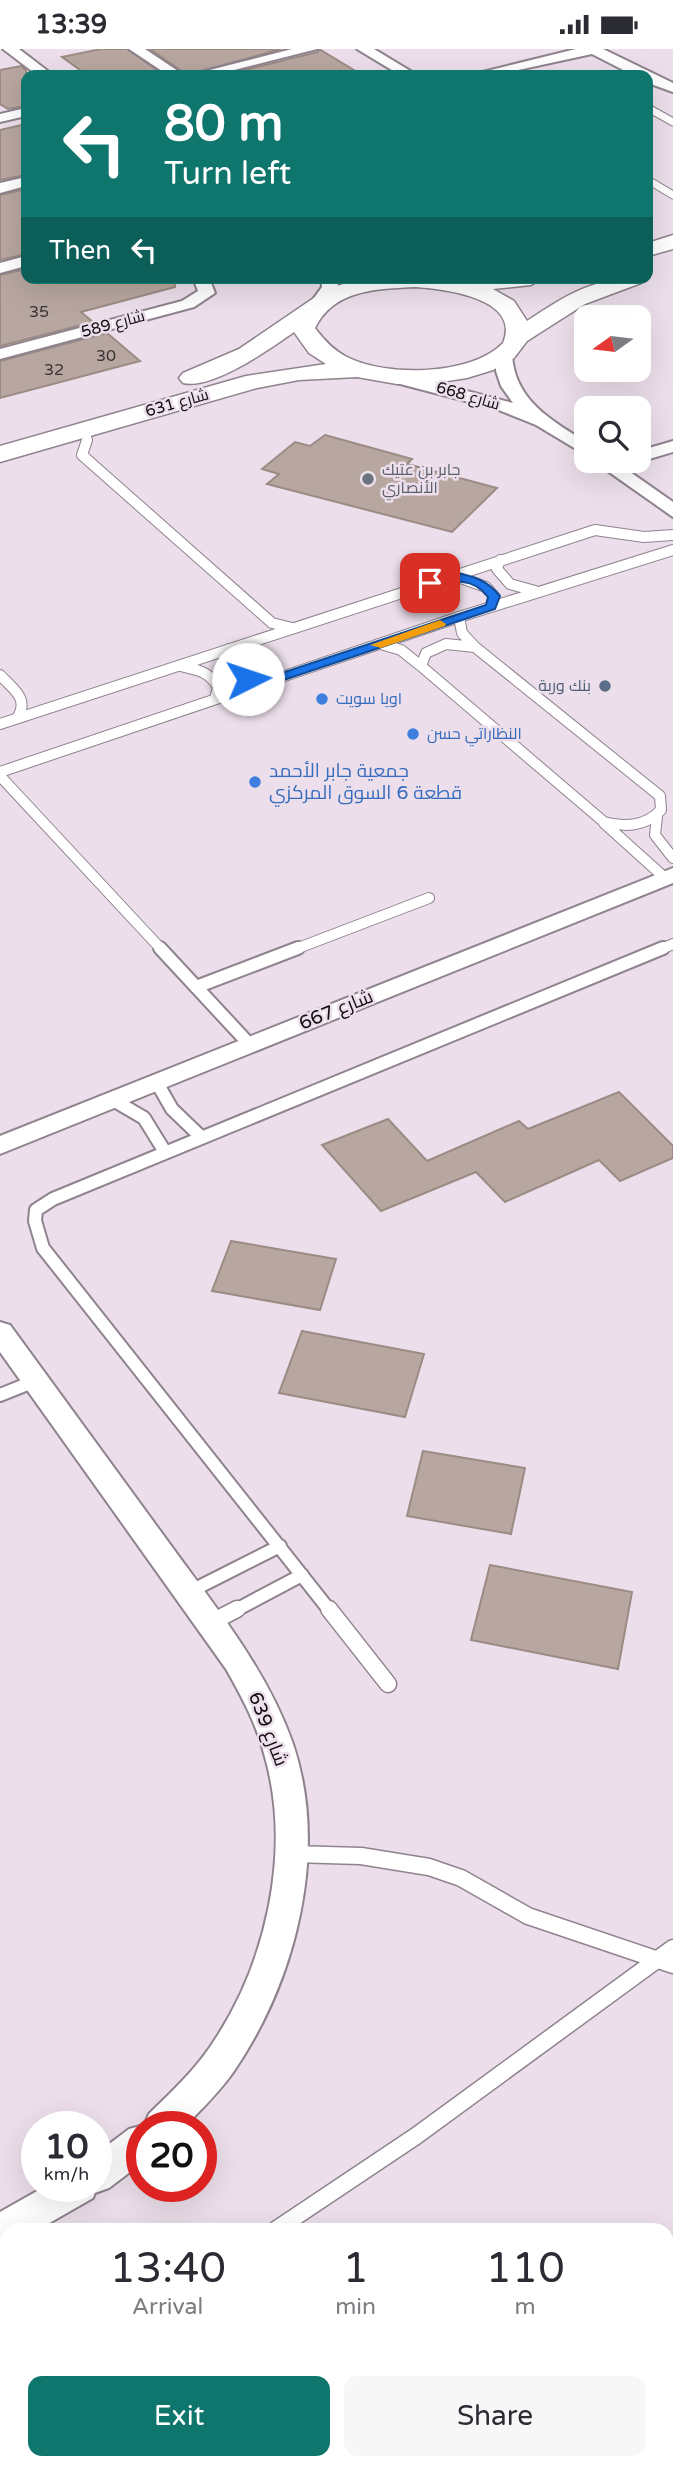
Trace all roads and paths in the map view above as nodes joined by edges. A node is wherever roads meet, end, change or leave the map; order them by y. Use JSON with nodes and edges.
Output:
{"nodes":[{"id":1,"x":136,"y":49,"type":"edge"},
{"id":2,"x":310,"y":49,"type":"edge"},
{"id":3,"x":364,"y":49,"type":"edge"},
{"id":4,"x":537,"y":49,"type":"edge"},
{"id":5,"x":593,"y":49,"type":"edge"},
{"id":6,"x":15,"y":50,"type":"edge"},
{"id":7,"x":553,"y":58,"type":"junction"},
{"id":8,"x":40,"y":70,"type":"edge"},
{"id":9,"x":169,"y":70,"type":"edge"},
{"id":10,"x":219,"y":70,"type":"edge"},
{"id":11,"x":401,"y":70,"type":"edge"},
{"id":12,"x":499,"y":70,"type":"edge"},
{"id":13,"x":633,"y":70,"type":"edge"},
{"id":14,"x":653,"y":79,"type":"edge"},
{"id":15,"x":673,"y":88,"type":"edge"},
{"id":16,"x":653,"y":111,"type":"edge"},
{"id":17,"x":21,"y":113,"type":"edge"},
{"id":18,"x":0,"y":118,"type":"edge"},
{"id":19,"x":673,"y":122,"type":"edge"},
{"id":20,"x":21,"y":183,"type":"edge"},
{"id":21,"x":653,"y":183,"type":"edge"},
{"id":22,"x":0,"y":188,"type":"edge"},
{"id":23,"x":673,"y":194,"type":"edge"},
{"id":24,"x":673,"y":242,"type":"edge"},
{"id":25,"x":653,"y":248,"type":"edge"},
{"id":26,"x":21,"y":262,"type":"edge"},
{"id":27,"x":0,"y":268,"type":"edge"},
{"id":28,"x":203,"y":284,"type":"edge"},
{"id":29,"x":330,"y":284,"type":"edge"},
{"id":30,"x":366,"y":284,"type":"edge"},
{"id":31,"x":448,"y":284,"type":"edge"},
{"id":32,"x":480,"y":284,"type":"edge"},
{"id":33,"x":617,"y":284,"type":"edge"},
{"id":34,"x":463,"y":286,"type":"junction"},
{"id":35,"x":314,"y":307,"type":"junction"},
{"id":36,"x":511,"y":345,"type":"junction"},
{"id":37,"x":0,"y":354,"type":"edge"},
{"id":38,"x":357,"y":370,"type":"junction"},
{"id":39,"x":389,"y":375,"type":"junction"},
{"id":40,"x":545,"y":422,"type":"junction"},
{"id":41,"x":90,"y":428,"type":"junction"},
{"id":42,"x":0,"y":431,"type":"edge"},
{"id":43,"x":574,"y":442,"type":"edge"},
{"id":44,"x":673,"y":446,"type":"edge"},
{"id":45,"x":651,"y":453,"type":"edge"},
{"id":46,"x":0,"y":454,"type":"edge"},
{"id":47,"x":619,"y":473,"type":"edge"},
{"id":48,"x":673,"y":510,"type":"edge"},
{"id":49,"x":630,"y":534,"type":"junction"},
{"id":50,"x":673,"y":535,"type":"edge"},
{"id":51,"x":673,"y":550,"type":"edge"},
{"id":52,"x":642,"y":559,"type":"junction"},
{"id":53,"x":500,"y":560,"type":"junction"},
{"id":54,"x":453,"y":576,"type":"junction"},
{"id":55,"x":539,"y":592,"type":"junction"},
{"id":56,"x":491,"y":607,"type":"junction"},
{"id":57,"x":459,"y":617,"type":"junction"},
{"id":58,"x":292,"y":628,"type":"junction"},
{"id":59,"x":380,"y":644,"type":"junction"},
{"id":60,"x":475,"y":647,"type":"junction"},
{"id":61,"x":229,"y":649,"type":"junction"},
{"id":62,"x":178,"y":666,"type":"junction"},
{"id":63,"x":421,"y":666,"type":"junction"},
{"id":64,"x":0,"y":675,"type":"edge"},
{"id":65,"x":265,"y":683,"type":"junction"},
{"id":66,"x":215,"y":699,"type":"junction"},
{"id":67,"x":17,"y":718,"type":"junction"},
{"id":68,"x":0,"y":724,"type":"edge"},
{"id":69,"x":0,"y":774,"type":"edge"},
{"id":70,"x":657,"y":817,"type":"junction"},
{"id":71,"x":604,"y":822,"type":"junction"},
{"id":72,"x":670,"y":870,"type":"edge"},
{"id":73,"x":429,"y":898,"type":"dead end"},
{"id":74,"x":673,"y":944,"type":"edge"},
{"id":75,"x":196,"y":987,"type":"junction"},
{"id":76,"x":250,"y":1045,"type":"junction"},
{"id":77,"x":157,"y":1083,"type":"junction"},
{"id":78,"x":115,"y":1101,"type":"junction"},
{"id":79,"x":200,"y":1136,"type":"junction"},
{"id":80,"x":0,"y":1146,"type":"edge"},
{"id":81,"x":165,"y":1152,"type":"junction"},
{"id":82,"x":0,"y":1332,"type":"edge"},
{"id":83,"x":35,"y":1381,"type":"junction"},
{"id":84,"x":0,"y":1395,"type":"edge"},
{"id":85,"x":280,"y":1546,"type":"junction"},
{"id":86,"x":302,"y":1575,"type":"junction"},
{"id":87,"x":189,"y":1593,"type":"junction"},
{"id":88,"x":212,"y":1622,"type":"junction"},
{"id":89,"x":388,"y":1684,"type":"dead end"},
{"id":90,"x":292,"y":1854,"type":"junction"},
{"id":91,"x":673,"y":1948,"type":"edge"},
{"id":92,"x":654,"y":1959,"type":"junction"},
{"id":93,"x":673,"y":1965,"type":"edge"},
{"id":94,"x":174,"y":2111,"type":"edge"},
{"id":95,"x":126,"y":2153,"type":"edge"},
{"id":96,"x":112,"y":2164,"type":"edge"},
{"id":97,"x":52,"y":2202,"type":"edge"},
{"id":98,"x":16,"y":2223,"type":"edge"},
{"id":99,"x":286,"y":2223,"type":"edge"}],
"edges":[{"from":1,"to":9,"type":"street"},
{"from":2,"to":10,"type":"street"},
{"from":3,"to":11,"type":"street"},
{"from":4,"to":7,"type":"street"},
{"from":5,"to":7,"type":"street"},
{"from":5,"to":13,"type":"street"},
{"from":6,"to":8,"type":"street"},
{"from":7,"to":12,"type":"street"},
{"from":14,"to":15,"type":"street"},
{"from":16,"to":19,"type":"lane"},
{"from":17,"to":18,"type":"street"},
{"from":20,"to":22,"type":"street"},
{"from":21,"to":23,"type":"lane"},
{"from":24,"to":25,"type":"main road"},
{"from":26,"to":27,"type":"street"},
{"from":28,"to":37,"type":"street","name":"شارع 589"},
{"from":29,"to":35,"type":"street"},
{"from":30,"to":35,"type":"main road","name":"شارع 631"},
{"from":31,"to":34,"type":"main road","name":"شارع 631"},
{"from":32,"to":34,"type":"main road"},
{"from":33,"to":36,"type":"main road"},
{"from":34,"to":36,"type":"main road"},
{"from":35,"to":38,"type":"main road"},
{"from":35,"to":42,"type":"main road","name":"شارع 631"},
{"from":36,"to":39,"type":"main road"},
{"from":36,"to":40,"type":"street","name":"شارع 668"},
{"from":38,"to":39,"type":"main road"},
{"from":38,"to":41,"type":"main road","name":"شارع 631"},
{"from":39,"to":40,"type":"street","name":"شارع 668"},
{"from":40,"to":43,"type":"street","name":"شارع 668"},
{"from":41,"to":46,"type":"main road","name":"شارع 631"},
{"from":41,"to":58,"type":"lane"},
{"from":44,"to":45,"type":"street"},
{"from":47,"to":48,"type":"street"},
{"from":49,"to":50,"type":"lane"},
{"from":49,"to":52,"type":"lane"},
{"from":49,"to":53,"type":"lane"},
{"from":51,"to":52,"type":"lane"},
{"from":52,"to":55,"type":"lane"},
{"from":53,"to":54,"type":"lane"},
{"from":53,"to":55,"type":"lane"},
{"from":54,"to":56,"type":"lane"},
{"from":54,"to":58,"type":"lane"},
{"from":55,"to":56,"type":"lane"},
{"from":56,"to":57,"type":"lane"},
{"from":57,"to":59,"type":"lane"},
{"from":57,"to":60,"type":"lane"},
{"from":58,"to":61,"type":"lane"},
{"from":59,"to":63,"type":"lane"},
{"from":59,"to":65,"type":"lane"},
{"from":60,"to":63,"type":"lane"},
{"from":60,"to":70,"type":"lane"},
{"from":61,"to":62,"type":"lane"},
{"from":61,"to":65,"type":"lane"},
{"from":62,"to":66,"type":"lane"},
{"from":62,"to":67,"type":"lane"},
{"from":63,"to":71,"type":"lane"},
{"from":64,"to":67,"type":"lane"},
{"from":65,"to":66,"type":"lane"},
{"from":66,"to":69,"type":"lane"},
{"from":67,"to":68,"type":"lane"},
{"from":69,"to":75,"type":"lane"},
{"from":70,"to":71,"type":"lane"},
{"from":70,"to":72,"type":"lane"},
{"from":71,"to":72,"type":"lane"},
{"from":72,"to":76,"type":"street","name":"شارع 667"},
{"from":73,"to":75,"type":"lane"},
{"from":74,"to":79,"type":"lane"},
{"from":75,"to":76,"type":"lane"},
{"from":76,"to":77,"type":"street","name":"شارع 667"},
{"from":77,"to":78,"type":"street","name":"شارع 667"},
{"from":77,"to":79,"type":"lane"},
{"from":78,"to":80,"type":"street","name":"شارع 667"},
{"from":78,"to":81,"type":"lane"},
{"from":79,"to":81,"type":"lane"},
{"from":81,"to":85,"type":"lane"},
{"from":82,"to":83,"type":"street","name":"شارع 639"},
{"from":83,"to":84,"type":"lane"},
{"from":83,"to":87,"type":"street","name":"شارع 639"},
{"from":85,"to":86,"type":"lane"},
{"from":85,"to":87,"type":"lane"},
{"from":86,"to":88,"type":"lane"},
{"from":86,"to":89,"type":"lane"},
{"from":87,"to":88,"type":"street","name":"شارع 639"},
{"from":88,"to":90,"type":"street","name":"شارع 639"},
{"from":90,"to":92,"type":"lane"},
{"from":90,"to":94,"type":"street","name":"شارع 639"},
{"from":91,"to":92,"type":"lane"},
{"from":92,"to":93,"type":"lane"},
{"from":92,"to":99,"type":"lane"},
{"from":95,"to":96,"type":"street"},
{"from":97,"to":98,"type":"street"}]}
